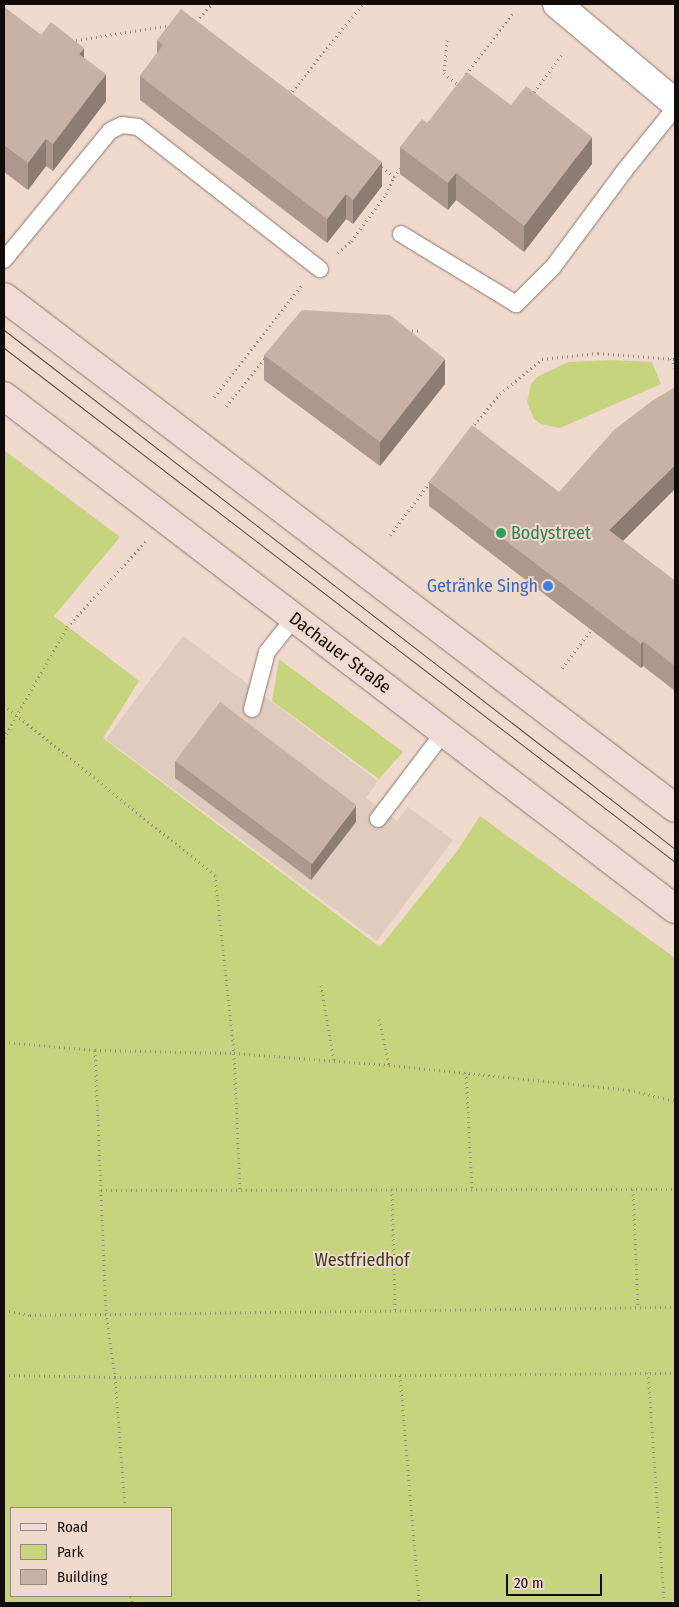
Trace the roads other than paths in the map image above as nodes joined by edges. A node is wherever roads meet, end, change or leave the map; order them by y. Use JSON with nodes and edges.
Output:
{"nodes":[{"id":1,"x":557,"y":4,"type":"edge"},
{"id":2,"x":675,"y":103,"type":"edge"},
{"id":3,"x":675,"y":108,"type":"edge"},
{"id":4,"x":402,"y":234,"type":"dead end"},
{"id":5,"x":4,"y":260,"type":"edge"},
{"id":6,"x":320,"y":269,"type":"road end"},
{"id":7,"x":4,"y":297,"type":"edge"},
{"id":8,"x":4,"y":396,"type":"edge"},
{"id":9,"x":294,"y":618,"type":"junction"},
{"id":10,"x":252,"y":709,"type":"dead end"},
{"id":11,"x":444,"y":732,"type":"junction"},
{"id":12,"x":675,"y":808,"type":"edge"},
{"id":13,"x":378,"y":819,"type":"dead end"},
{"id":14,"x":675,"y":910,"type":"edge"}],
"edges":[{"from":1,"to":2,"type":"street"},
{"from":3,"to":4,"type":"lane"},
{"from":5,"to":6,"type":"lane"},
{"from":7,"to":12,"type":"main road"},
{"from":8,"to":9,"type":"main road","name":"Dachauer Straße"},
{"from":9,"to":10,"type":"lane"},
{"from":9,"to":11,"type":"main road","name":"Dachauer Straße"},
{"from":11,"to":13,"type":"lane"},
{"from":11,"to":14,"type":"main road","name":"Dachauer Straße"}]}
